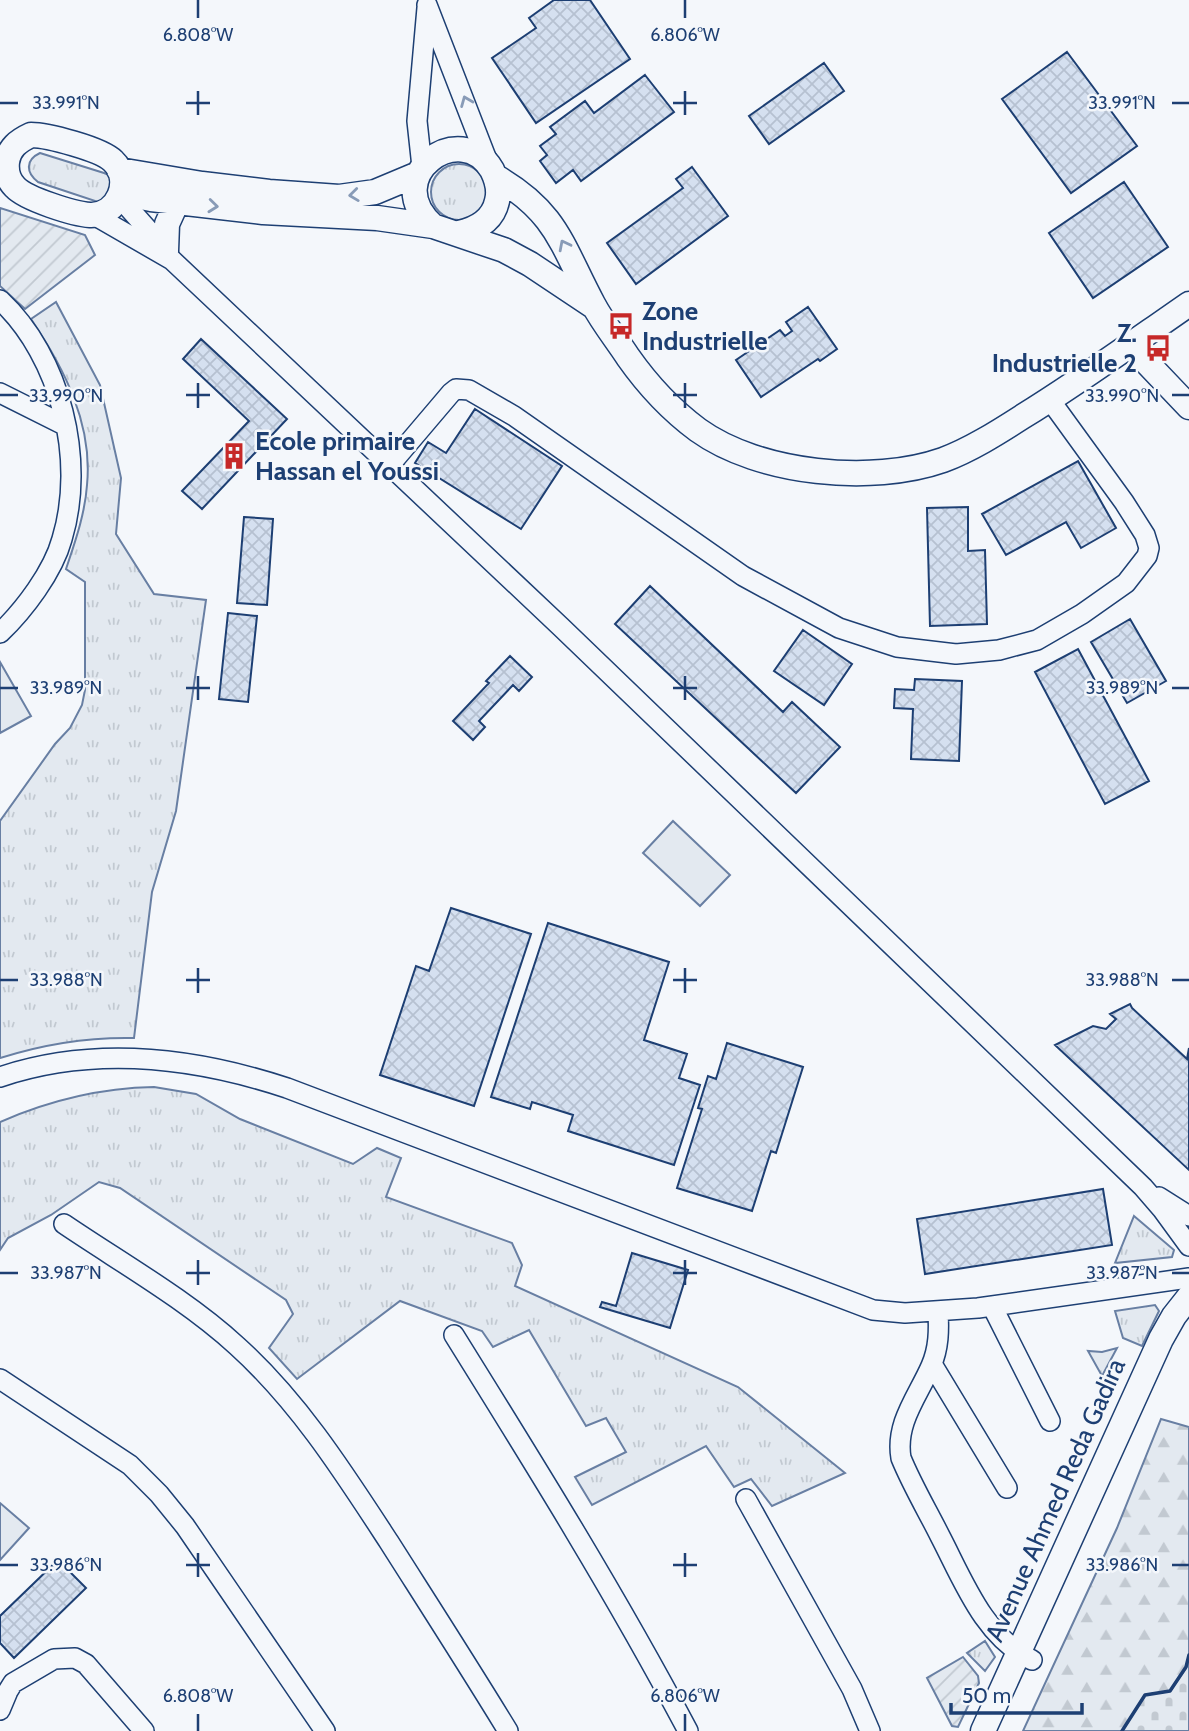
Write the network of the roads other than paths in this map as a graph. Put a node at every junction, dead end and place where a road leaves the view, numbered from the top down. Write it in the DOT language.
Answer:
graph roads {
  1 [pos="427,3"];
  2 [pos="9,139"];
  3 [pos="420,170"];
  4 [pos="492,171"];
  5 [pos="4,174"];
  6 [pos="120,187"];
  7 [pos="177,202"];
  8 [pos="94,215"];
  9 [pos="433,226"];
  10 [pos="459,233"];
  11 [pos="169,256"];
  12 [pos="0,300"];
  13 [pos="1189,304"];
  14 [pos="594,306"];
  15 [pos="1130,345"];
  16 [pos="0,393"];
  17 [pos="1050,400"];
  18 [pos="1189,407"];
  19 [pos="65,426"];
  20 [pos="388,466"];
  21 [pos="0,633"];
  22 [pos="0,1077"];
  23 [pos="1143,1187"];
  24 [pos="1189,1216"];
  25 [pos="64,1224"];
  26 [pos="1189,1246"];
  27 [pos="1189,1278"];
  28 [pos="1189,1297"];
  29 [pos="992,1306"];
  30 [pos="938,1311"];
  31 [pos="1189,1325"];
  32 [pos="454,1335"];
  33 [pos="932,1364"];
  34 [pos="0,1379"];
  35 [pos="1050,1421"];
  36 [pos="1007,1488"];
  37 [pos="746,1499"];
  38 [pos="1025,1657"];
  39 [pos="0,1710"];
  40 [pos="144,1731"];
  41 [pos="325,1731"];
  42 [pos="508,1731"];
  43 [pos="688,1731"];
  44 [pos="870,1731"];
  45 [pos="983,1731"];
  46 [pos="1000,1731"];
  1 -- 3 [label="street"];
  4 -- 1 [label="street, one-way"];
  2 -- 5 [label="main road"];
  2 -- 6 [label="main road"];
  3 -- 4 [label="main road"];
  3 -- 6 [label="main road, one-way"];
  3 -- 9 [label="main road"];
  4 -- 10 [label="main road"];
  14 -- 4 [label="main road, one-way"];
  5 -- 8 [label="main road"];
  6 -- 7 [label="main road"];
  6 -- 8 [label="main road"];
  6 -- 11 [label="street"];
  7 -- 9 [label="main road, one-way"];
  7 -- 11 [label="main road"];
  8 -- 11 [label="street"];
  9 -- 10 [label="main road"];
  10 -- 14 [label="main road"];
  11 -- 20 [label="street"];
  12 -- 19 [label="street"];
  13 -- 15 [label="main road"];
  14 -- 17 [label="main road"];
  15 -- 17 [label="main road"];
  15 -- 18 [label="main road"];
  16 -- 19 [label="street"];
  17 -- 20 [label="street"];
  19 -- 21 [label="street"];
  20 -- 23 [label="street"];
  22 -- 30 [label="street"];
  23 -- 24 [label="street"];
  23 -- 26 [label="street"];
  25 -- 42 [label="street"];
  27 -- 29 [label="street"];
  28 -- 38 [label="main road, Avenue Ahmed Reda Gadira"];
  29 -- 30 [label="street"];
  29 -- 35 [label="street"];
  30 -- 33 [label="street"];
  31 -- 38 [label="main road, Avenue Ahmed Reda Gadira"];
  32 -- 43 [label="street"];
  33 -- 36 [label="street"];
  33 -- 38 [label="street"];
  34 -- 41 [label="street"];
  37 -- 44 [label="street"];
  38 -- 45 [label="main road, Avenue Ahmed Reda Gadira"];
  38 -- 46 [label="main road, Avenue Ahmed Reda Gadira"];
  39 -- 40 [label="street"];
}
